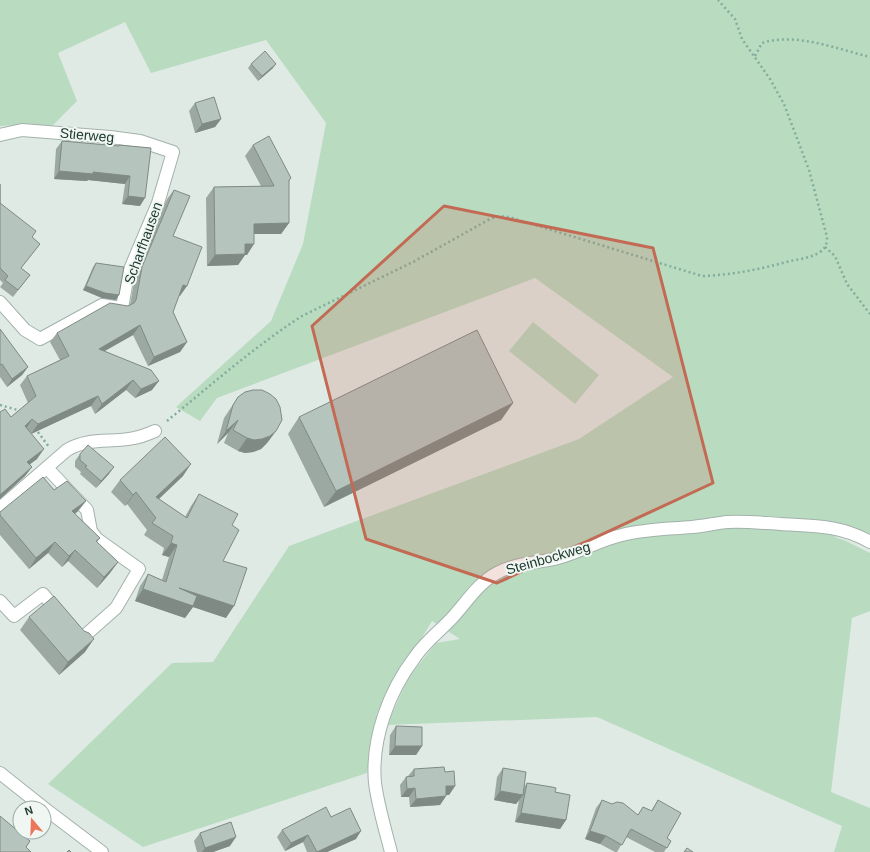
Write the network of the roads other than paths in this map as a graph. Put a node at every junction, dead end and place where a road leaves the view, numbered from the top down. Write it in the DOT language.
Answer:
graph roads {
  1 [pos="0,135"];
  2 [pos="173,152"];
  3 [pos="0,302"];
  4 [pos="154,431"];
  5 [pos="47,468"];
  6 [pos="0,508"];
  7 [pos="870,542"];
  8 [pos="0,601"];
  9 [pos="0,773"];
  10 [pos="34,800"];
  11 [pos="52,814"];
  12 [pos="102,852"];
  13 [pos="391,852"];
  1 -- 2 [label="street, Stierweg"];
  2 -- 3 [label="street, Scharfhausen"];
  4 -- 5 [label="street"];
  5 -- 6 [label="street"];
  5 -- 8 [label="street"];
  7 -- 13 [label="street, Steinbockweg"];
  9 -- 10 [label="street"];
  11 -- 12 [label="street"];
}
